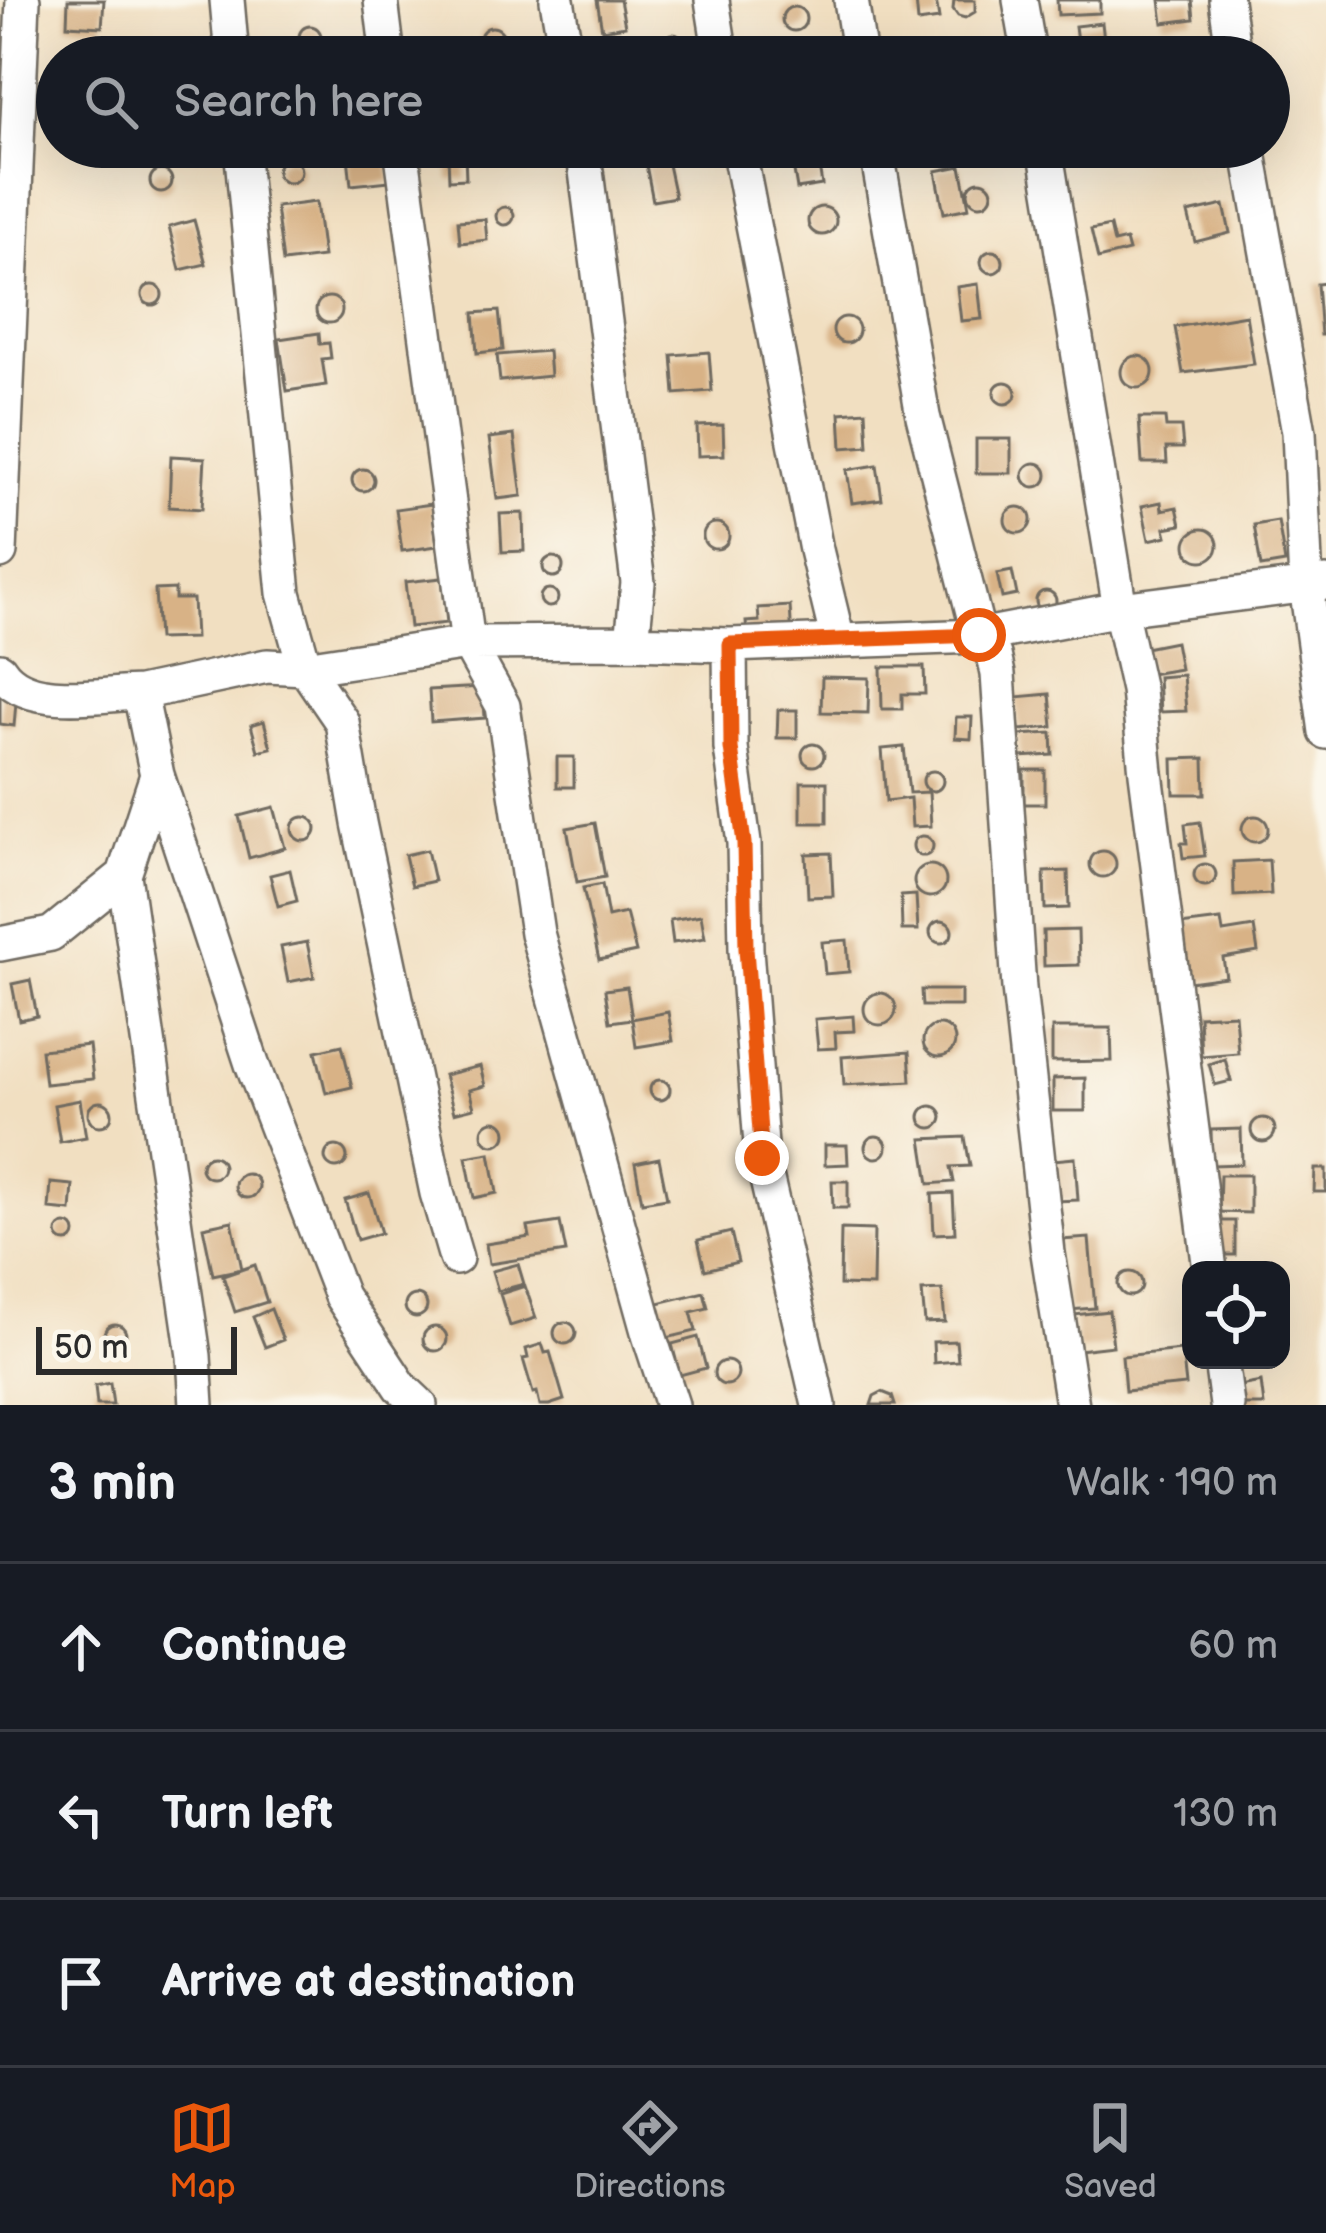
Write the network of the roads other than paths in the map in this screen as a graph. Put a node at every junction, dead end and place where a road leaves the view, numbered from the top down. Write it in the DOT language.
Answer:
graph roads {
  1 [pos="23,0"];
  2 [pos="226,0"];
  3 [pos="381,0"];
  4 [pos="556,0"];
  5 [pos="712,0"];
  6 [pos="850,0"];
  7 [pos="1021,0"];
  8 [pos="1226,0"];
  9 [pos="230,36"];
  10 [pos="385,36"];
  11 [pos="562,36"];
  12 [pos="718,36"];
  13 [pos="856,36"];
  14 [pos="1027,36"];
  15 [pos="1231,36"];
  16 [pos="243,168"];
  17 [pos="403,168"];
  18 [pos="586,168"];
  19 [pos="741,168"];
  20 [pos="880,168"];
  21 [pos="1048,168"];
  22 [pos="1252,168"];
  23 [pos="8,175"];
  24 [pos="0,552"];
  25 [pos="1316,584"];
  26 [pos="1120,609"];
  27 [pos="979,635"];
  28 [pos="838,641"];
  29 [pos="632,642"];
  30 [pos="468,643"];
  31 [pos="730,644"];
  32 [pos="304,668"];
  33 [pos="0,670"];
  34 [pos="140,692"];
  35 [pos="1326,732"];
  36 [pos="157,775"];
  37 [pos="124,875"];
  38 [pos="0,944"];
  39 [pos="456,1258"];
  40 [pos="1209,1261"];
  41 [pos="1222,1369"];
  42 [pos="196,1405"];
  43 [pos="420,1405"];
  44 [pos="672,1405"];
  45 [pos="819,1405"];
  46 [pos="1072,1405"];
  47 [pos="1227,1405"];
  1 -- 23 [label="street"];
  2 -- 9 [label="street"];
  3 -- 10 [label="street"];
  4 -- 11 [label="street"];
  5 -- 12 [label="street"];
  6 -- 13 [label="street"];
  7 -- 14 [label="street"];
  8 -- 15 [label="street"];
  16 -- 32 [label="street"];
  17 -- 30 [label="street"];
  18 -- 29 [label="street"];
  19 -- 28 [label="street"];
  20 -- 27 [label="street"];
  21 -- 26 [label="street"];
  22 -- 25 [label="street"];
  23 -- 24 [label="street"];
  25 -- 26 [label="street"];
  25 -- 35 [label="street"];
  26 -- 27 [label="street"];
  26 -- 40 [label="street"];
  27 -- 28 [label="street"];
  27 -- 46 [label="street"];
  28 -- 31 [label="street"];
  29 -- 30 [label="street"];
  29 -- 31 [label="street"];
  30 -- 32 [label="street"];
  30 -- 44 [label="street"];
  31 -- 45 [label="street"];
  32 -- 34 [label="street"];
  32 -- 39 [label="street"];
  33 -- 34 [label="street"];
  34 -- 36 [label="street"];
  36 -- 37 [label="street"];
  36 -- 43 [label="street"];
  37 -- 38 [label="street"];
  37 -- 42 [label="street"];
  41 -- 47 [label="street"];
}
